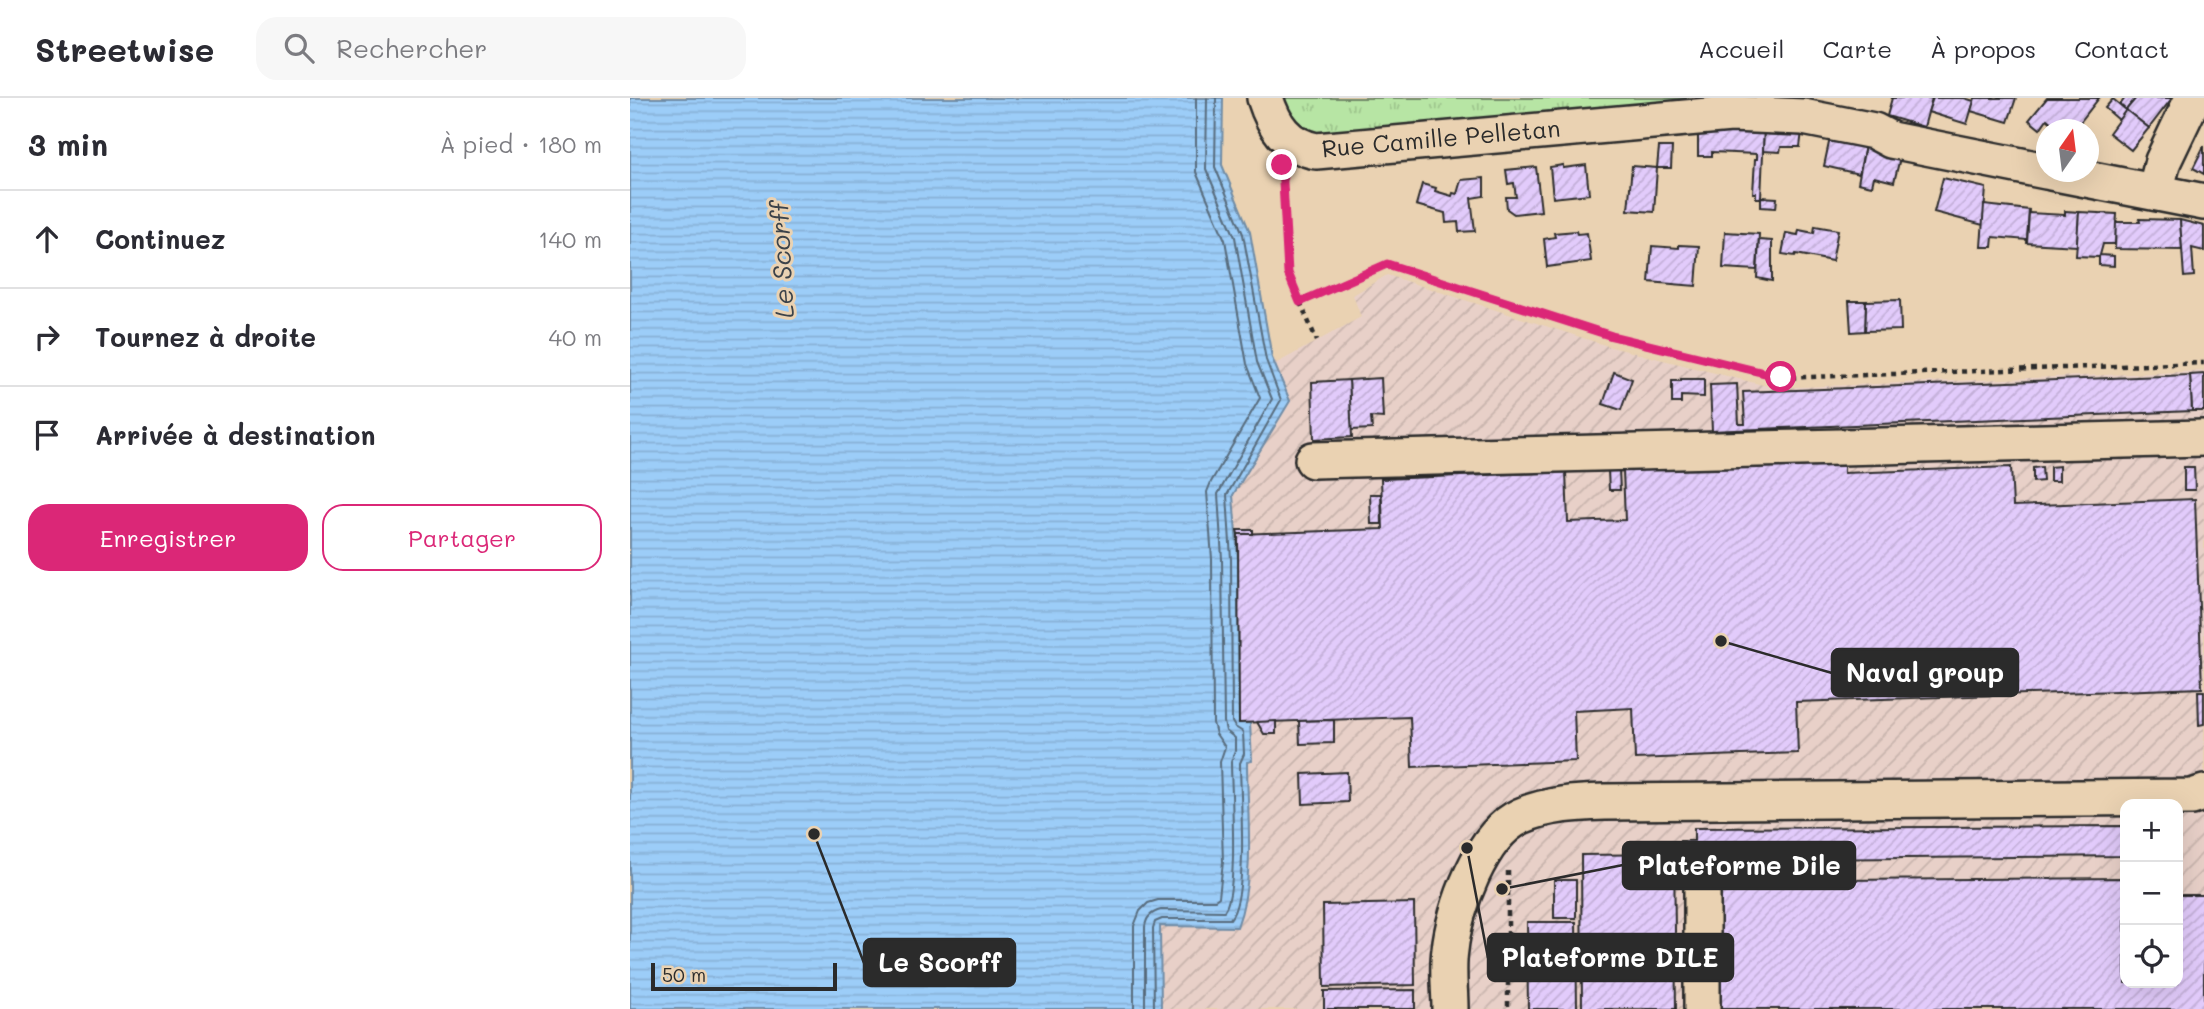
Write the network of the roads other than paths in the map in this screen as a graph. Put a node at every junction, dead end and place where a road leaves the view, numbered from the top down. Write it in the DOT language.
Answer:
graph roads {
  1 [pos="1265,98"];
  2 [pos="2193,98"];
  3 [pos="2036,168"];
  4 [pos="2099,181"];
  5 [pos="2155,192"];
  6 [pos="2204,202"];
  7 [pos="2204,438"];
  8 [pos="1312,460"];
  9 [pos="2204,793"];
  10 [pos="1702,874"];
  11 [pos="1450,1009"];
  12 [pos="1702,1009"];
  1 -- 3 [label="street, Rue Camille Pelletan"];
  2 -- 5 [label="street"];
  4 -- 5 [label="street, Rue Camille Pelletan"];
  5 -- 6 [label="street, Rue Camille Pelletan"];
  7 -- 8 [label="street"];
  9 -- 11 [label="street"];
  10 -- 12 [label="street"];
}
